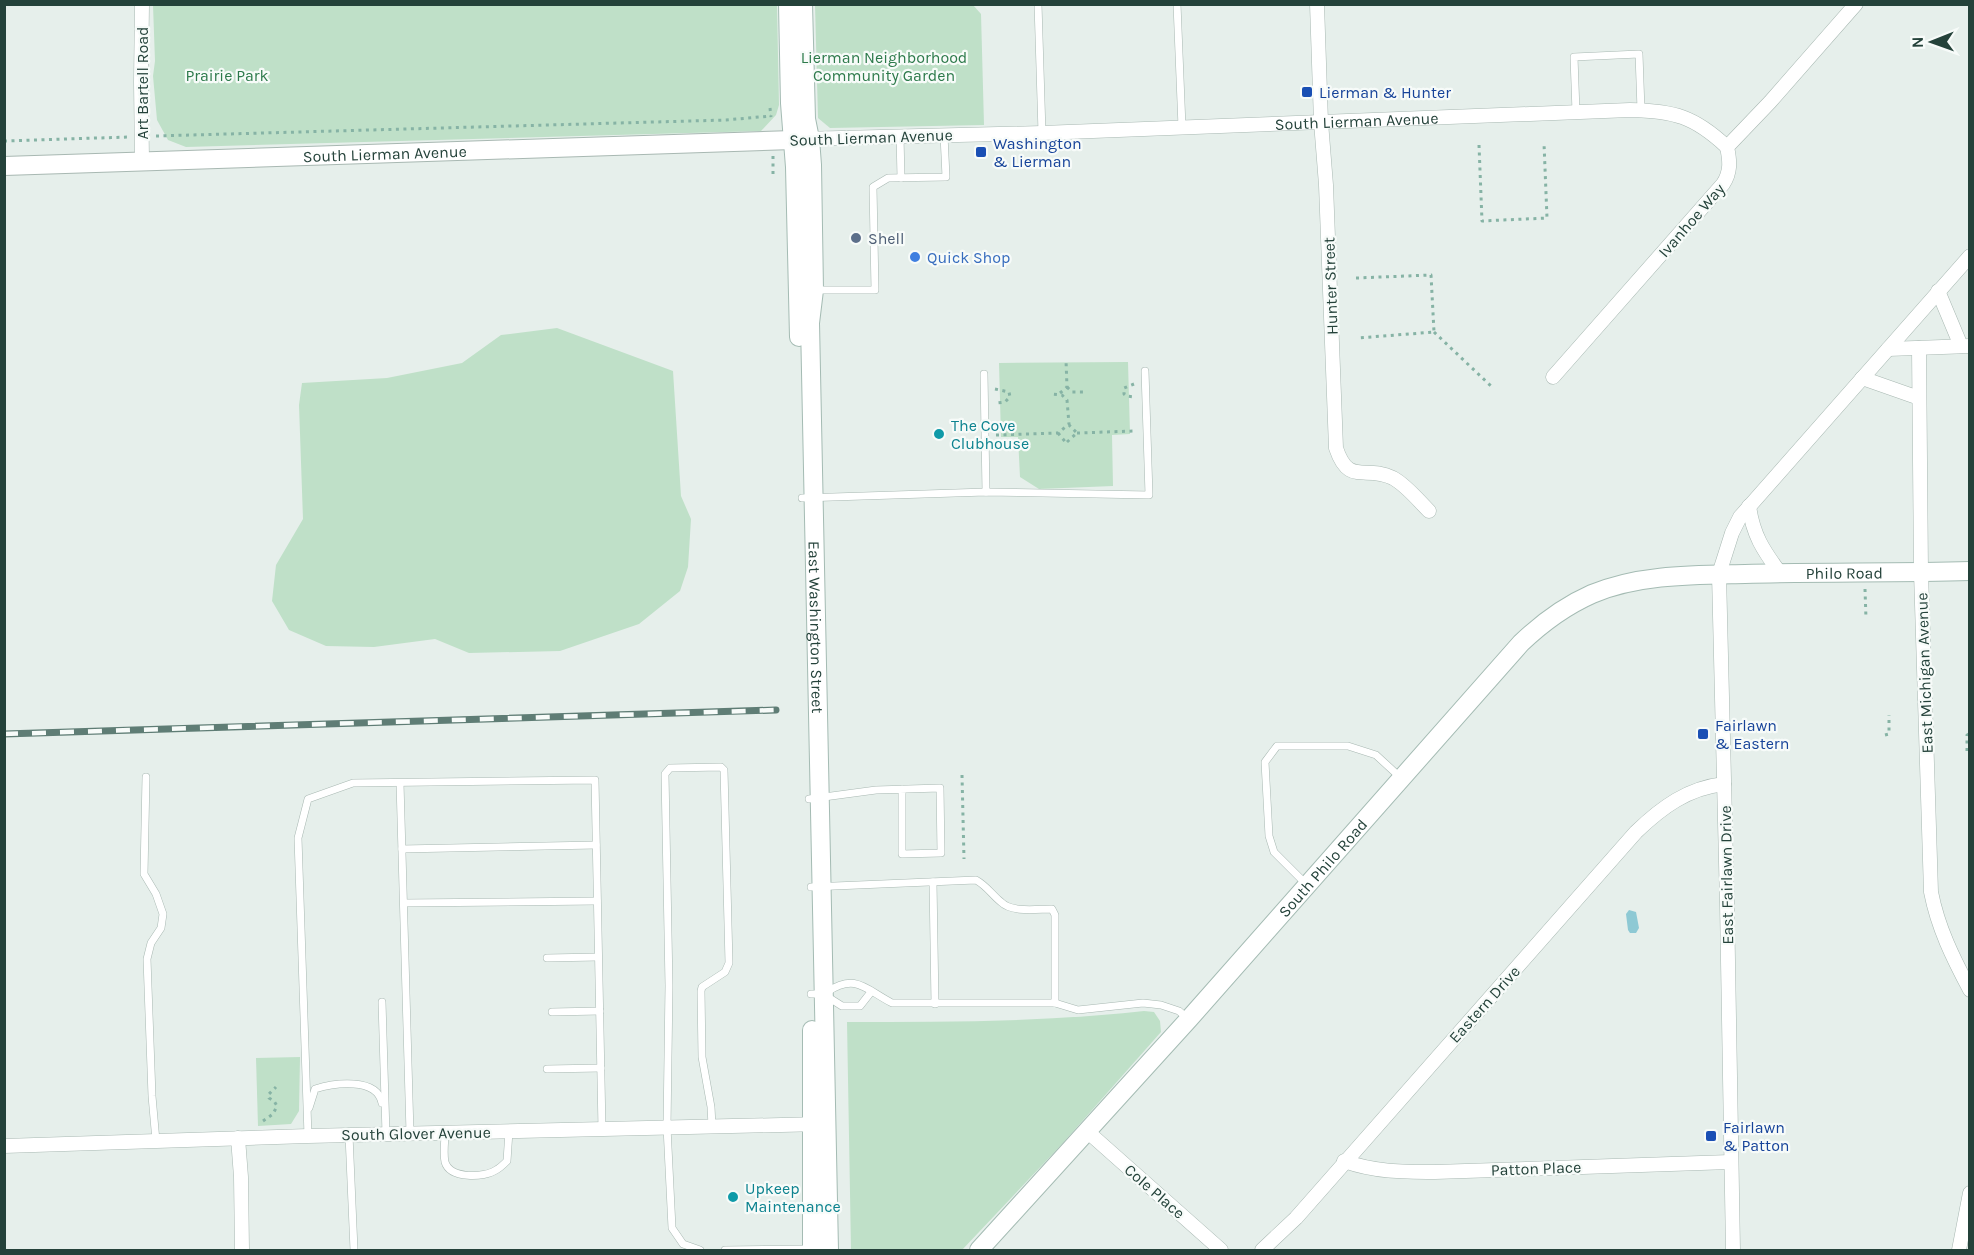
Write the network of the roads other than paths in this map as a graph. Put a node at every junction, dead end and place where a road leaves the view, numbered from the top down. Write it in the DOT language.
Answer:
graph roads {
  1 [pos="142,4"];
  2 [pos="788,4"];
  3 [pos="803,4"];
  4 [pos="1038,4"];
  5 [pos="1177,4"];
  6 [pos="1317,4"];
  7 [pos="1857,4"];
  8 [pos="1641,110"];
  9 [pos="1576,112"];
  10 [pos="1321,122"];
  11 [pos="1182,127"];
  12 [pos="1042,133"];
  13 [pos="944,135"];
  14 [pos="900,136"];
  15 [pos="802,139"];
  16 [pos="1727,147"];
  17 [pos="142,161"];
  18 [pos="4,166"];
  19 [pos="901,178"];
  20 [pos="1970,256"];
  21 [pos="806,290"];
  22 [pos="1938,291"];
  23 [pos="1965,346"];
  24 [pos="1919,348"];
  25 [pos="1888,349"];
  26 [pos="1145,371"];
  27 [pos="984,374"];
  28 [pos="1553,376"];
  29 [pos="1862,378"];
  30 [pos="1920,398"];
  31 [pos="986,492"];
  32 [pos="808,498"];
  33 [pos="1749,507"];
  34 [pos="1429,511"];
  35 [pos="1970,571"];
  36 [pos="1921,572"];
  37 [pos="1780,573"];
  38 [pos="1719,574"];
  39 [pos="146,777"];
  40 [pos="1401,778"];
  41 [pos="400,783"];
  42 [pos="1724,784"];
  43 [pos="902,789"];
  44 [pos="814,799"];
  45 [pos="596,845"];
  46 [pos="402,849"];
  47 [pos="933,882"];
  48 [pos="1307,885"];
  49 [pos="816,887"];
  50 [pos="597,901"];
  51 [pos="404,903"];
  52 [pos="598,957"];
  53 [pos="547,958"];
  54 [pos="1970,990"];
  55 [pos="871,992"];
  56 [pos="817,994"];
  57 [pos="382,1002"];
  58 [pos="1055,1003"];
  59 [pos="935,1004"];
  60 [pos="600,1011"];
  61 [pos="552,1012"];
  62 [pos="1189,1019"];
  63 [pos="601,1068"];
  64 [pos="547,1069"];
  65 [pos="386,1117"];
  66 [pos="307,1119"];
  67 [pos="820,1124"];
  68 [pos="712,1126"];
  69 [pos="667,1127"];
  70 [pos="602,1129"];
  71 [pos="509,1131"];
  72 [pos="1088,1132"];
  73 [pos="410,1133"];
  74 [pos="445,1133"];
  75 [pos="386,1134"];
  76 [pos="350,1135"];
  77 [pos="308,1136"];
  78 [pos="238,1138"];
  79 [pos="156,1141"];
  80 [pos="4,1146"];
  81 [pos="1344,1161"];
  82 [pos="1730,1162"];
  83 [pos="1970,1193"];
  84 [pos="754,1250"];
  85 [pos="818,1250"];
  86 [pos="242,1251"];
  87 [pos="354,1251"];
  88 [pos="700,1251"];
  89 [pos="725,1251"];
  90 [pos="979,1251"];
  91 [pos="1221,1251"];
  92 [pos="1262,1251"];
  93 [pos="1733,1251"];
  94 [pos="1959,1251"];
  1 -- 17 [label="street, Art Bartell Road"];
  2 -- 15 [label="main road, East Washington Street"];
  3 -- 15 [label="main road, East Washington Street"];
  4 -- 12 [label="lane"];
  5 -- 11 [label="lane"];
  6 -- 10 [label="street, Hunter Street"];
  7 -- 16 [label="street"];
  8 -- 9 [label="street, South Lierman Avenue"];
  8 -- 9 [label="lane"];
  8 -- 16 [label="street, South Lierman Avenue"];
  9 -- 10 [label="street, South Lierman Avenue"];
  10 -- 11 [label="street, South Lierman Avenue"];
  10 -- 34 [label="street, Hunter Street"];
  11 -- 12 [label="street, South Lierman Avenue"];
  12 -- 13 [label="street, South Lierman Avenue"];
  13 -- 14 [label="street, South Lierman Avenue"];
  13 -- 19 [label="lane"];
  14 -- 15 [label="street, South Lierman Avenue"];
  14 -- 19 [label="lane"];
  15 -- 17 [label="main road, South Lierman Avenue"];
  15 -- 21 [label="main road, East Washington Street"];
  16 -- 28 [label="street, Ivanhoe Way"];
  17 -- 18 [label="main road, South Lierman Avenue"];
  19 -- 21 [label="lane"];
  20 -- 22 [label="street, East Fairlawn Drive"];
  21 -- 32 [label="main road, East Washington Street"];
  22 -- 23 [label="street"];
  22 -- 25 [label="street, East Fairlawn Drive"];
  23 -- 24 [label="street"];
  24 -- 25 [label="street"];
  24 -- 30 [label="street, East Michigan Avenue"];
  25 -- 29 [label="street, East Fairlawn Drive"];
  26 -- 31 [label="lane"];
  27 -- 31 [label="lane"];
  29 -- 30 [label="street"];
  29 -- 33 [label="street, East Fairlawn Drive"];
  30 -- 36 [label="street, East Michigan Avenue"];
  31 -- 32 [label="lane"];
  32 -- 44 [label="main road, East Washington Street"];
  33 -- 37 [label="street"];
  33 -- 38 [label="street, East Fairlawn Drive"];
  35 -- 36 [label="main road, Philo Road"];
  36 -- 37 [label="main road, Philo Road"];
  36 -- 54 [label="street, East Michigan Avenue"];
  37 -- 38 [label="main road, Philo Road"];
  38 -- 40 [label="main road, South Philo Road"];
  38 -- 42 [label="street, East Fairlawn Drive"];
  39 -- 79 [label="lane"];
  40 -- 48 [label="main road, South Philo Road"];
  40 -- 48 [label="lane"];
  41 -- 45 [label="lane"];
  41 -- 46 [label="lane"];
  41 -- 66 [label="lane"];
  42 -- 81 [label="street, Eastern Drive"];
  42 -- 82 [label="street, East Fairlawn Drive"];
  43 -- 43 [label="lane"];
  43 -- 44 [label="lane"];
  44 -- 49 [label="main road, East Washington Street"];
  45 -- 46 [label="lane"];
  45 -- 50 [label="lane"];
  46 -- 51 [label="lane"];
  47 -- 49 [label="lane"];
  47 -- 58 [label="lane"];
  47 -- 59 [label="lane"];
  48 -- 62 [label="main road, South Philo Road"];
  49 -- 56 [label="main road, East Washington Street"];
  50 -- 51 [label="lane"];
  50 -- 52 [label="lane"];
  51 -- 73 [label="lane"];
  52 -- 53 [label="lane"];
  52 -- 60 [label="lane"];
  55 -- 56 [label="lane"];
  55 -- 56 [label="lane"];
  55 -- 59 [label="lane"];
  56 -- 67 [label="main road, East Washington Street"];
  57 -- 65 [label="lane"];
  58 -- 59 [label="lane"];
  58 -- 62 [label="lane"];
  60 -- 61 [label="lane"];
  60 -- 63 [label="lane"];
  62 -- 72 [label="main road, South Philo Road"];
  63 -- 64 [label="lane"];
  63 -- 70 [label="lane"];
  65 -- 66 [label="lane"];
  65 -- 75 [label="lane"];
  66 -- 77 [label="lane"];
  67 -- 68 [label="street, South Glover Avenue"];
  67 -- 85 [label="main road, East Washington Street"];
  68 -- 69 [label="street, South Glover Avenue"];
  68 -- 69 [label="lane"];
  69 -- 70 [label="street, South Glover Avenue"];
  69 -- 88 [label="lane"];
  70 -- 71 [label="street, South Glover Avenue"];
  71 -- 74 [label="street, South Glover Avenue"];
  71 -- 74 [label="lane"];
  72 -- 90 [label="main road, South Philo Road"];
  72 -- 91 [label="street, Cole Place"];
  73 -- 74 [label="street, South Glover Avenue"];
  73 -- 75 [label="street, South Glover Avenue"];
  75 -- 76 [label="street, South Glover Avenue"];
  76 -- 77 [label="street, South Glover Avenue"];
  76 -- 87 [label="lane"];
  77 -- 78 [label="street, South Glover Avenue"];
  78 -- 79 [label="street, South Glover Avenue"];
  78 -- 86 [label="street"];
  79 -- 80 [label="street, South Glover Avenue"];
  81 -- 82 [label="street, Patton Place"];
  81 -- 92 [label="street, Eastern Drive"];
  82 -- 93 [label="street, East Fairlawn Drive"];
  83 -- 94 [label="street"];
  84 -- 85 [label="lane"];
  84 -- 89 [label="lane"];
}
